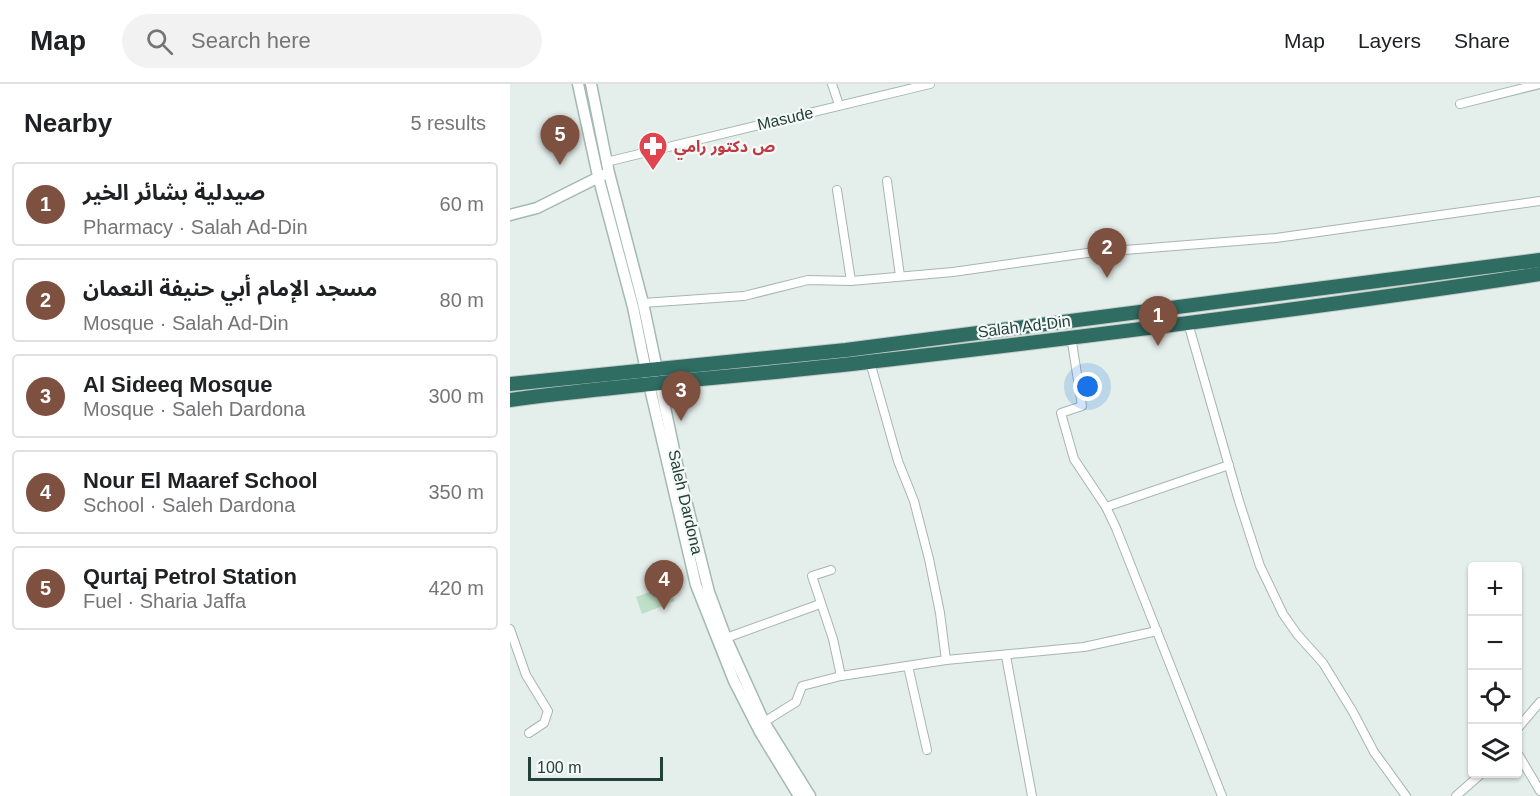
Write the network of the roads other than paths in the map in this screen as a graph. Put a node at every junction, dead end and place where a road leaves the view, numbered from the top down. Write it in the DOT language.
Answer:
graph roads {
  1 [pos="579,84"];
  2 [pos="591,84"];
  3 [pos="832,84"];
  4 [pos="930,84"];
  5 [pos="1540,84"];
  6 [pos="900,87"];
  7 [pos="1460,104"];
  8 [pos="839,105"];
  9 [pos="604,170"];
  10 [pos="887,181"];
  11 [pos="837,190"];
  12 [pos="1540,201"];
  13 [pos="510,215"];
  14 [pos="1540,260"];
  15 [pos="1540,274"];
  16 [pos="900,276"];
  17 [pos="852,281"];
  18 [pos="643,303"];
  19 [pos="1188,323"];
  20 [pos="1071,336"];
  21 [pos="870,362"];
  22 [pos="653,378"];
  23 [pos="510,384"];
  24 [pos="510,400"];
  25 [pos="1228,465"];
  26 [pos="1106,507"];
  27 [pos="831,570"];
  28 [pos="820,604"];
  29 [pos="510,629"];
  30 [pos="1157,631"];
  31 [pos="726,638"];
  32 [pos="1006,656"];
  33 [pos="946,660"];
  34 [pos="908,666"];
  35 [pos="841,676"];
  36 [pos="1540,702"];
  37 [pos="764,722"];
  38 [pos="1521,724"];
  39 [pos="529,733"];
  40 [pos="927,750"];
  41 [pos="1522,761"];
  42 [pos="1476,778"];
  43 [pos="1540,791"];
  44 [pos="799,796"];
  45 [pos="810,796"];
  46 [pos="1032,796"];
  47 [pos="1222,796"];
  48 [pos="1406,796"];
  49 [pos="1456,796"];
  1 -- 9 [label="street, Saleh Dardona"];
  2 -- 9 [label="street, Saleh Dardona"];
  3 -- 8 [label="street"];
  4 -- 6 [label="street, Masude"];
  5 -- 7 [label="street"];
  6 -- 8 [label="street, Masude"];
  8 -- 9 [label="street, Masude"];
  9 -- 13 [label="street"];
  9 -- 18 [label="street, Saleh Dardona"];
  9 -- 22 [label="street, Saleh Dardona"];
  10 -- 16 [label="street"];
  11 -- 17 [label="street"];
  12 -- 16 [label="street"];
  14 -- 22 [label="highway, Salah Ad-Din"];
  15 -- 19 [label="highway, Salah Ad-Din"];
  16 -- 17 [label="street"];
  17 -- 18 [label="street"];
  18 -- 22 [label="street, Saleh Dardona"];
  19 -- 20 [label="highway, Salah Ad-Din"];
  19 -- 25 [label="street"];
  20 -- 21 [label="highway, Salah Ad-Din"];
  20 -- 26 [label="street"];
  21 -- 22 [label="highway, Salah Ad-Din"];
  21 -- 33 [label="street"];
  22 -- 23 [label="highway, Salah Ad-Din"];
  22 -- 24 [label="highway, Salah Ad-Din"];
  22 -- 31 [label="street, Saleh Dardona"];
  22 -- 44 [label="street, Saleh Dardona"];
  25 -- 26 [label="street"];
  25 -- 48 [label="street"];
  26 -- 30 [label="street"];
  27 -- 28 [label="street"];
  28 -- 31 [label="street"];
  28 -- 35 [label="street"];
  29 -- 39 [label="street"];
  30 -- 32 [label="street"];
  30 -- 47 [label="street"];
  31 -- 37 [label="street, Saleh Dardona"];
  32 -- 33 [label="street"];
  32 -- 46 [label="street"];
  33 -- 34 [label="street"];
  34 -- 35 [label="street"];
  34 -- 40 [label="street"];
  35 -- 37 [label="street"];
  36 -- 38 [label="street"];
  37 -- 45 [label="street, Saleh Dardona"];
  41 -- 43 [label="street"];
  42 -- 49 [label="street"];
}
